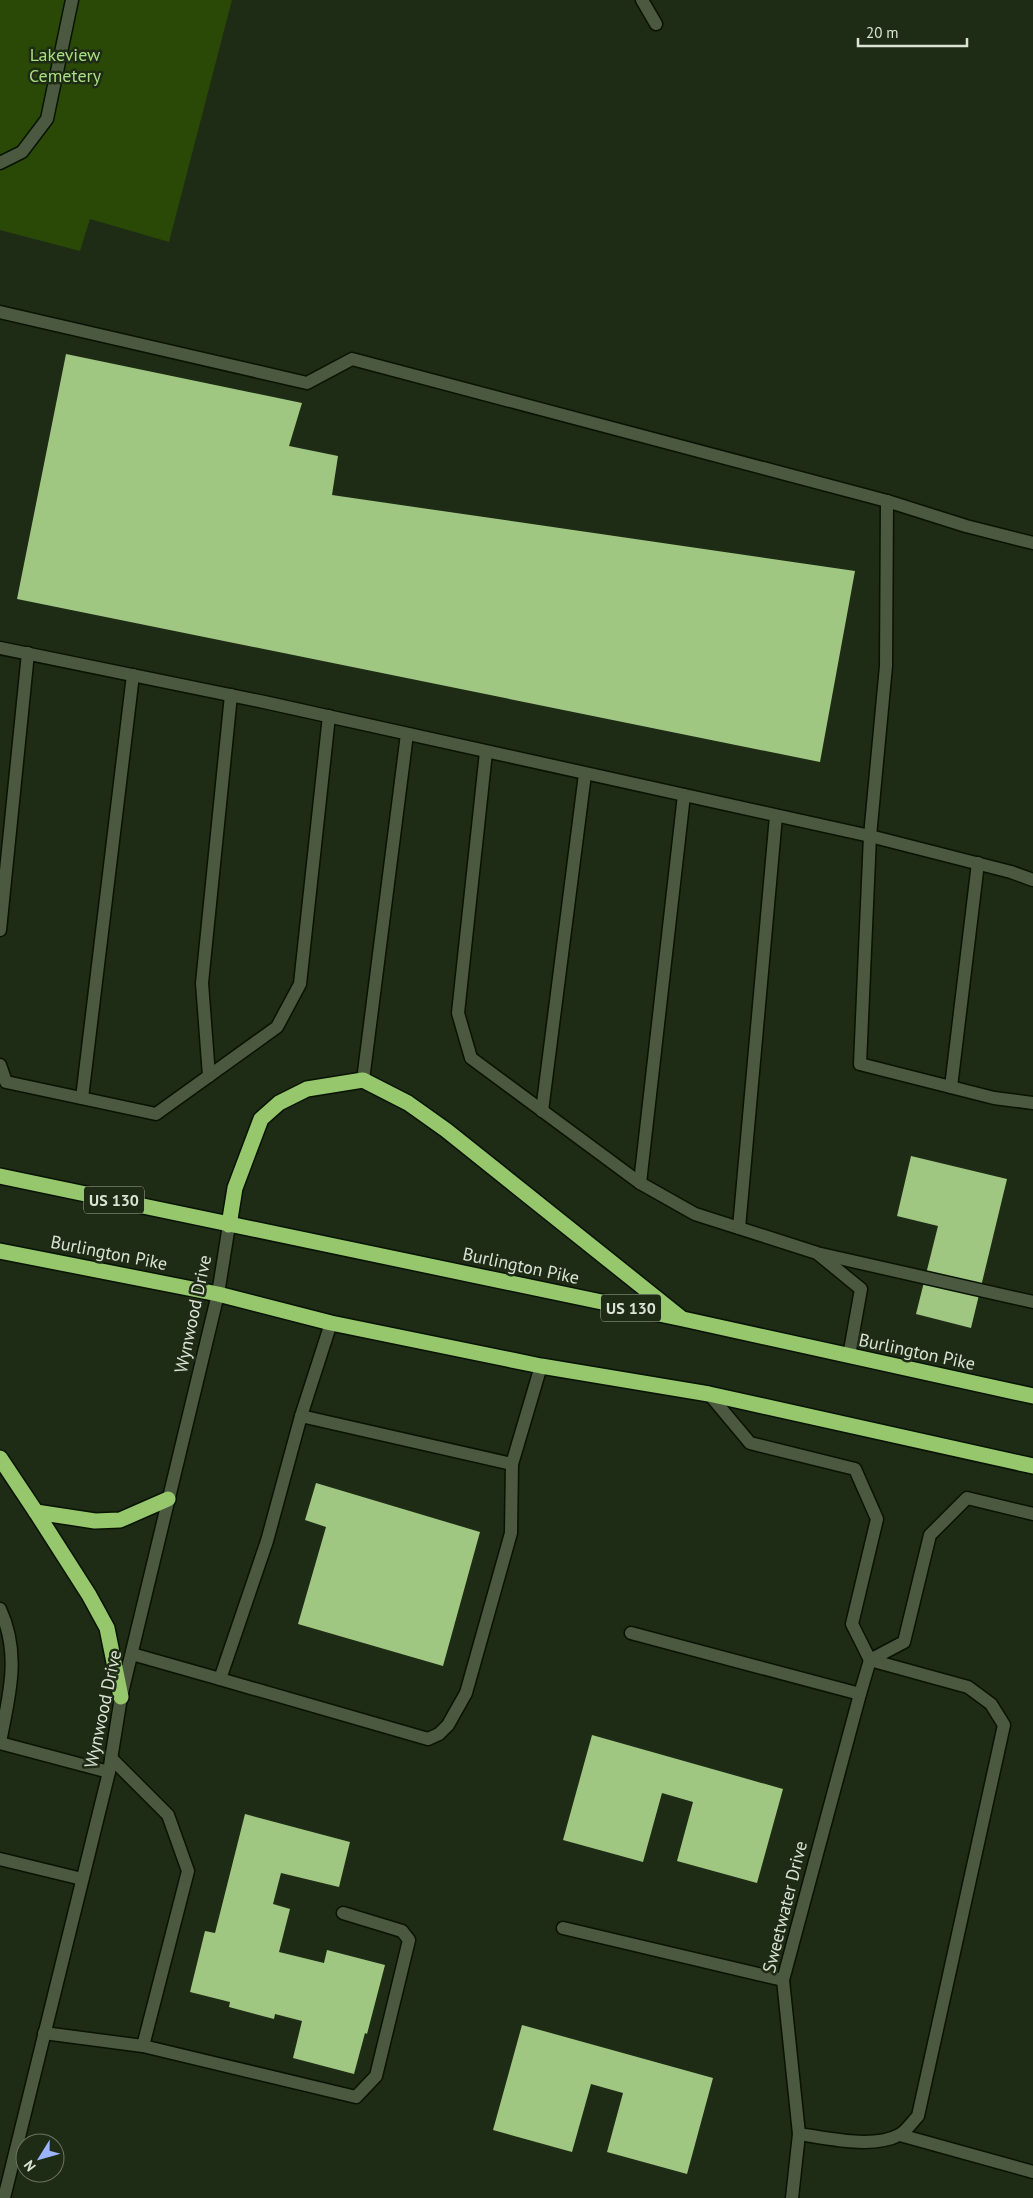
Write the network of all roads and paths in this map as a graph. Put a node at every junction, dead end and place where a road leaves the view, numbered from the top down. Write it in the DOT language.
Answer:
graph roads {
  1 [pos="72,0"];
  2 [pos="642,0"];
  3 [pos="656,24"];
  4 [pos="0,163"];
  5 [pos="0,312"];
  6 [pos="887,501"];
  7 [pos="1033,543"];
  8 [pos="0,648"];
  9 [pos="28,654"];
  10 [pos="132,675"];
  11 [pos="231,695"];
  12 [pos="329,716"];
  13 [pos="407,734"];
  14 [pos="486,752"];
  15 [pos="585,774"];
  16 [pos="684,795"];
  17 [pos="776,816"];
  18 [pos="870,836"];
  19 [pos="978,863"];
  20 [pos="1033,880"];
  21 [pos="0,930"];
  22 [pos="0,1065"];
  23 [pos="209,1076"];
  24 [pos="364,1080"];
  25 [pos="951,1087"];
  26 [pos="82,1098"];
  27 [pos="1033,1103"];
  28 [pos="542,1111"];
  29 [pos="0,1176"];
  30 [pos="640,1183"];
  31 [pos="228,1224"];
  32 [pos="739,1228"];
  33 [pos="0,1251"];
  34 [pos="818,1253"];
  35 [pos="218,1294"];
  36 [pos="1033,1302"];
  37 [pos="683,1319"];
  38 [pos="331,1323"];
  39 [pos="849,1356"];
  40 [pos="541,1366"];
  41 [pos="709,1394"];
  42 [pos="1033,1396"];
  43 [pos="301,1416"];
  44 [pos="0,1458"];
  45 [pos="512,1464"];
  46 [pos="1033,1466"];
  47 [pos="168,1500"];
  48 [pos="36,1512"];
  49 [pos="1033,1514"];
  50 [pos="0,1609"];
  51 [pos="631,1633"];
  52 [pos="132,1654"];
  53 [pos="870,1660"];
  54 [pos="220,1679"];
  55 [pos="860,1694"];
  56 [pos="121,1697"];
  57 [pos="0,1743"];
  58 [pos="111,1758"];
  59 [pos="109,1772"];
  60 [pos="0,1859"];
  61 [pos="82,1879"];
  62 [pos="343,1913"];
  63 [pos="564,1928"];
  64 [pos="783,1980"];
  65 [pos="44,2033"];
  66 [pos="143,2046"];
  67 [pos="799,2134"];
  68 [pos="900,2135"];
  69 [pos="1033,2172"];
  70 [pos="3,2194"];
  71 [pos="792,2198"];
  1 -- 4 [label="street"];
  2 -- 3 [label="street"];
  5 -- 6 [label="street"];
  6 -- 7 [label="street"];
  6 -- 18 [label="street"];
  8 -- 9 [label="street"];
  9 -- 10 [label="street"];
  9 -- 21 [label="street"];
  10 -- 11 [label="street"];
  10 -- 26 [label="street"];
  11 -- 12 [label="street"];
  11 -- 23 [label="street"];
  12 -- 13 [label="street"];
  12 -- 23 [label="street"];
  13 -- 14 [label="street"];
  13 -- 24 [label="street"];
  14 -- 15 [label="street"];
  14 -- 28 [label="street"];
  15 -- 16 [label="street"];
  15 -- 28 [label="street"];
  16 -- 17 [label="street"];
  16 -- 30 [label="street"];
  17 -- 18 [label="street"];
  17 -- 32 [label="street"];
  18 -- 19 [label="street"];
  18 -- 25 [label="street"];
  19 -- 20 [label="street"];
  19 -- 25 [label="street"];
  22 -- 26 [label="street"];
  23 -- 26 [label="street"];
  24 -- 31 [label="highway"];
  24 -- 37 [label="highway"];
  25 -- 27 [label="street"];
  28 -- 30 [label="street"];
  29 -- 31 [label="highway, Burlington Pike / US 130"];
  30 -- 32 [label="street"];
  31 -- 35 [label="street, Wynwood Drive"];
  31 -- 37 [label="highway, Burlington Pike / US 130"];
  32 -- 34 [label="street"];
  33 -- 35 [label="highway, Burlington Pike"];
  34 -- 36 [label="street"];
  34 -- 39 [label="street"];
  35 -- 38 [label="highway, Burlington Pike"];
  35 -- 47 [label="street, Wynwood Drive"];
  37 -- 39 [label="highway, Burlington Pike / US 130"];
  38 -- 40 [label="highway, Burlington Pike"];
  38 -- 43 [label="street"];
  39 -- 42 [label="highway, Burlington Pike / US 130"];
  40 -- 41 [label="highway, Burlington Pike"];
  40 -- 45 [label="street"];
  41 -- 46 [label="highway, Burlington Pike"];
  41 -- 53 [label="street"];
  43 -- 45 [label="street"];
  43 -- 54 [label="street"];
  44 -- 48 [label="highway"];
  45 -- 54 [label="street"];
  47 -- 48 [label="highway"];
  47 -- 52 [label="street, Wynwood Drive"];
  48 -- 56 [label="highway"];
  49 -- 53 [label="street"];
  50 -- 57 [label="street"];
  51 -- 55 [label="street"];
  52 -- 54 [label="street"];
  52 -- 56 [label="street, Wynwood Drive"];
  53 -- 55 [label="street, Sweetwater Drive"];
  53 -- 68 [label="street"];
  55 -- 64 [label="street, Sweetwater Drive"];
  56 -- 58 [label="street, Wynwood Drive"];
  57 -- 59 [label="street"];
  58 -- 59 [label="street, Wynwood Drive"];
  58 -- 66 [label="street"];
  59 -- 61 [label="street, Wynwood Drive"];
  60 -- 61 [label="street"];
  61 -- 65 [label="street, Wynwood Drive"];
  62 -- 66 [label="street"];
  63 -- 64 [label="street"];
  64 -- 67 [label="street, Sweetwater Drive"];
  65 -- 66 [label="street"];
  65 -- 70 [label="street, Wynwood Drive"];
  67 -- 68 [label="street"];
  67 -- 71 [label="street, Sweetwater Drive"];
  68 -- 69 [label="street"];
}
